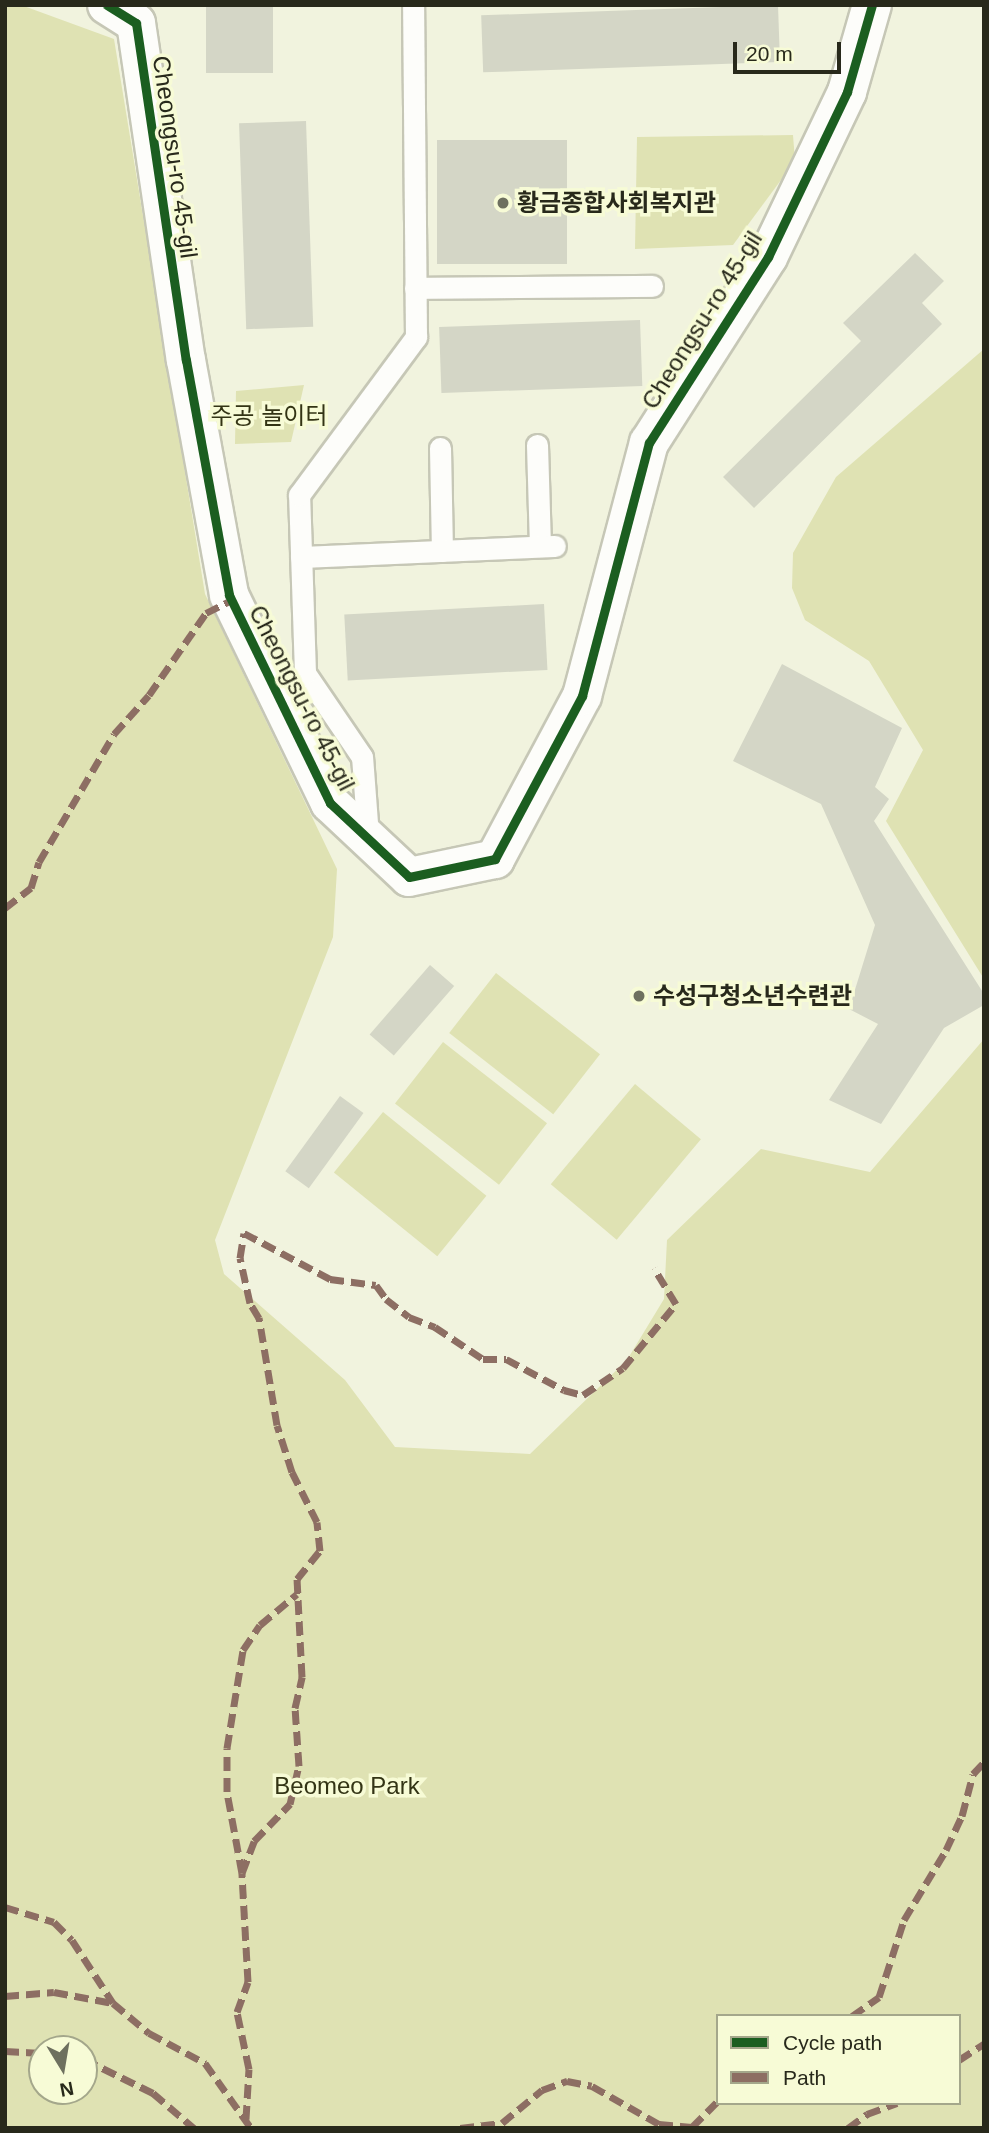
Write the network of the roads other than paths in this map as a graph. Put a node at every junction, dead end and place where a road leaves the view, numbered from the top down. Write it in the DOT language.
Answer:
graph roads {
  1 [pos="107,5"];
  2 [pos="413,5"];
  3 [pos="872,5"];
  4 [pos="652,286"];
  5 [pos="415,288"];
  6 [pos="537,446"];
  7 [pos="439,449"];
  8 [pos="442,551"];
  9 [pos="301,557"];
  10 [pos="368,838"];
  1 -- 10 [label="street, Cheongsu-ro 45-gil"];
  2 -- 5 [label="lane"];
  3 -- 10 [label="street, Cheongsu-ro 45-gil"];
  4 -- 5 [label="lane"];
  5 -- 9 [label="lane"];
  6 -- 8 [label="lane"];
  7 -- 8 [label="lane"];
  8 -- 9 [label="lane"];
  9 -- 10 [label="lane"];
}
